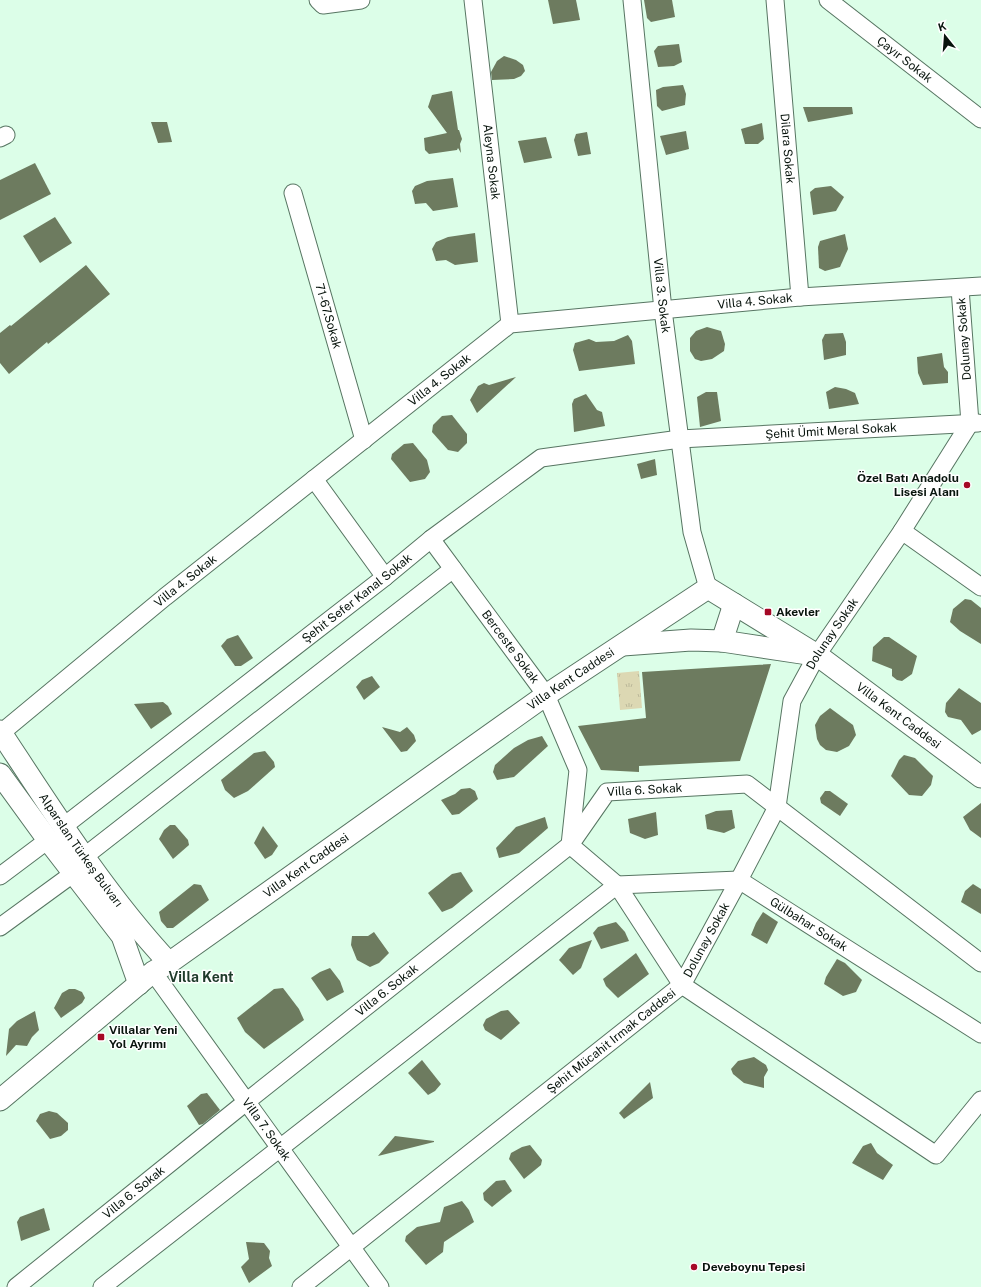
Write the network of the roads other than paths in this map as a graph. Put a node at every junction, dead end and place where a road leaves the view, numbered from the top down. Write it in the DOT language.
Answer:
graph roads {
  1 [pos="318,0"];
  2 [pos="361,0"];
  3 [pos="472,0"];
  4 [pos="632,0"];
  5 [pos="775,0"];
  6 [pos="828,0"];
  7 [pos="981,119"];
  8 [pos="293,193"];
  9 [pos="981,286"];
  10 [pos="960,288"];
  11 [pos="800,297"];
  12 [pos="663,310"];
  13 [pos="510,324"];
  14 [pos="976,423"];
  15 [pos="680,439"];
  16 [pos="364,440"];
  17 [pos="314,479"];
  18 [pos="902,531"];
  19 [pos="431,539"];
  20 [pos="453,569"];
  21 [pos="386,577"];
  22 [pos="981,586"];
  23 [pos="708,588"];
  24 [pos="734,604"];
  25 [pos="677,608"];
  26 [pos="691,640"];
  27 [pos="722,641"];
  28 [pos="622,645"];
  29 [pos="817,655"];
  30 [pos="546,695"];
  31 [pos="0,732"];
  32 [pos="0,774"];
  33 [pos="981,776"];
  34 [pos="777,807"];
  35 [pos="64,826"];
  36 [pos="48,840"];
  37 [pos="570,845"];
  38 [pos="79,865"];
  39 [pos="0,876"];
  40 [pos="739,880"];
  41 [pos="617,885"];
  42 [pos="0,927"];
  43 [pos="981,963"];
  44 [pos="153,973"];
  45 [pos="682,985"];
  46 [pos="981,1034"];
  47 [pos="0,1100"];
  48 [pos="981,1100"];
  49 [pos="246,1102"];
  50 [pos="279,1148"];
  51 [pos="352,1247"];
  52 [pos="16,1287"];
  53 [pos="102,1287"];
  54 [pos="301,1287"];
  55 [pos="380,1287"];
  1 -- 2 [label="street"];
  3 -- 13 [label="street, Aleyna Sokak"];
  4 -- 12 [label="street, Villa 3. Sokak"];
  5 -- 11 [label="street, Dilara Sokak"];
  6 -- 7 [label="street, Çayır Sokak"];
  8 -- 16 [label="street, 71-67.Sokak"];
  9 -- 10 [label="street, Villa 4. Sokak"];
  10 -- 11 [label="street, Villa 4. Sokak"];
  10 -- 14 [label="street, Dolunay Sokak"];
  11 -- 12 [label="street, Villa 4. Sokak"];
  12 -- 13 [label="street, Villa 4. Sokak"];
  12 -- 15 [label="street, Villa 3. Sokak"];
  13 -- 16 [label="street, Villa 4. Sokak"];
  14 -- 15 [label="street, Şehit Ümit Meral Sokak"];
  14 -- 18 [label="street, Dolunay Sokak"];
  15 -- 19 [label="street, Şehit Sefer Kanal Sokak"];
  15 -- 23 [label="street, Villa 3. Sokak"];
  16 -- 17 [label="street, Villa 4. Sokak"];
  17 -- 21 [label="street"];
  17 -- 31 [label="street, Villa 4. Sokak"];
  18 -- 22 [label="street"];
  18 -- 29 [label="street, Dolunay Sokak"];
  19 -- 20 [label="street, Berceste Sokak"];
  19 -- 21 [label="street, Şehit Sefer Kanal Sokak"];
  20 -- 30 [label="street, Berceste Sokak"];
  20 -- 38 [label="street"];
  21 -- 35 [label="street, Şehit Sefer Kanal Sokak"];
  23 -- 24 [label="street, Villa Kent Caddesi"];
  23 -- 25 [label="street, Villa Kent Caddesi"];
  24 -- 27 [label="street"];
  24 -- 29 [label="street, Villa Kent Caddesi"];
  25 -- 26 [label="street"];
  25 -- 28 [label="street, Villa Kent Caddesi"];
  26 -- 27 [label="street, Villa Kent Caddesi"];
  26 -- 28 [label="street, Villa Kent Caddesi"];
  27 -- 29 [label="street, Villa Kent Caddesi"];
  28 -- 30 [label="street, Villa Kent Caddesi"];
  29 -- 33 [label="street, Villa Kent Caddesi"];
  29 -- 34 [label="street, Dolunay Sokak"];
  30 -- 37 [label="street, Berceste Sokak"];
  30 -- 44 [label="street, Villa Kent Caddesi"];
  31 -- 35 [label="street, Alparslan Türkeş Bulvarı"];
  32 -- 36 [label="street, Alparslan Türkeş Bulvarı"];
  34 -- 37 [label="street, Villa 6. Sokak"];
  34 -- 40 [label="street, Dolunay Sokak"];
  34 -- 43 [label="street"];
  35 -- 38 [label="street, Alparslan Türkeş Bulvarı"];
  36 -- 38 [label="street, Alparslan Türkeş Bulvarı"];
  36 -- 39 [label="street"];
  37 -- 41 [label="street"];
  37 -- 49 [label="street, Villa 6. Sokak"];
  38 -- 42 [label="street"];
  38 -- 44 [label="street, Alparslan Türkeş Bulvarı"];
  38 -- 44 [label="street, Alparslan Türkeş Bulvarı"];
  40 -- 41 [label="street"];
  40 -- 45 [label="street, Dolunay Sokak"];
  40 -- 46 [label="street, Gülbahar Sokak"];
  41 -- 45 [label="street"];
  41 -- 50 [label="street"];
  44 -- 47 [label="street, Villa Kent Caddesi"];
  44 -- 49 [label="street, Villa 7. Sokak"];
  45 -- 48 [label="street, Şehit Mücahit Irmak Caddesi"];
  45 -- 51 [label="street, Şehit Mücahit Irmak Caddesi"];
  49 -- 50 [label="street, Villa 7. Sokak"];
  49 -- 52 [label="street, Villa 6. Sokak"];
  50 -- 51 [label="street, Villa 7. Sokak"];
  50 -- 53 [label="street"];
  51 -- 54 [label="street, Şehit Mücahit Irmak Caddesi"];
  51 -- 55 [label="street, Villa 7. Sokak"];
}
